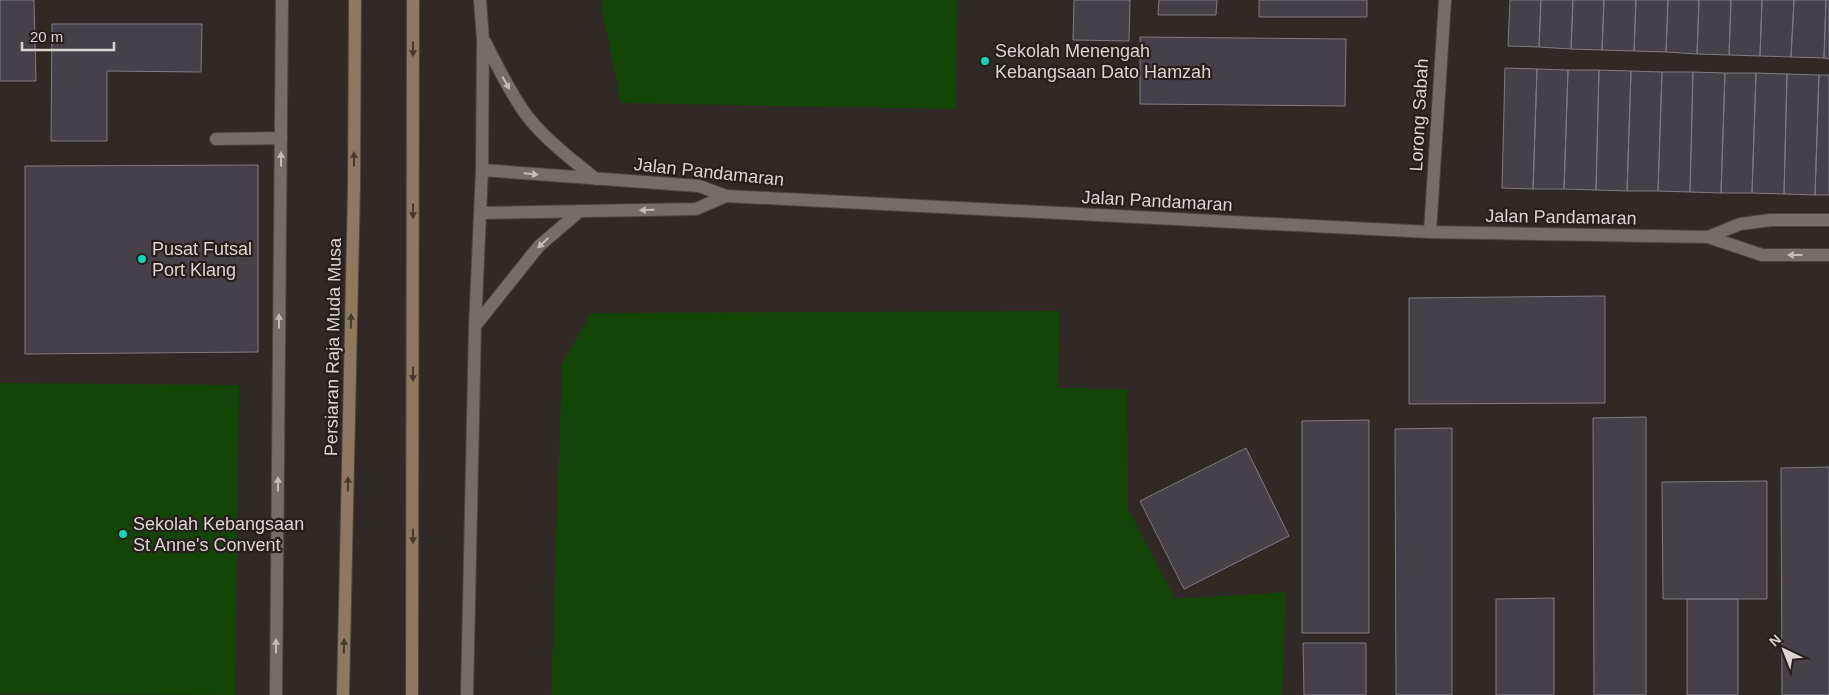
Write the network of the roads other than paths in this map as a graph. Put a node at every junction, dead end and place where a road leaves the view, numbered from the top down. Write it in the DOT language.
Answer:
graph roads {
  1 [pos="282,0"];
  2 [pos="355,0"];
  3 [pos="413,0"];
  4 [pos="480,0"];
  5 [pos="1445,0"];
  6 [pos="483,40"];
  7 [pos="281,138"];
  8 [pos="216,139"];
  9 [pos="482,170"];
  10 [pos="596,179"];
  11 [pos="726,196"];
  12 [pos="580,211"];
  13 [pos="481,213"];
  14 [pos="1829,220"];
  15 [pos="1430,232"];
  16 [pos="1708,237"];
  17 [pos="1829,255"];
  18 [pos="475,326"];
  19 [pos="276,695"];
  20 [pos="343,695"];
  21 [pos="412,695"];
  22 [pos="466,695"];
  1 -- 7 [label="street"];
  20 -- 2 [label="main road, Persiaran Raja Muda Musa, one-way"];
  3 -- 21 [label="main road, one-way"];
  4 -- 6 [label="street"];
  5 -- 15 [label="street, Lorong Sabah"];
  6 -- 9 [label="street"];
  6 -- 10 [label="street, one-way"];
  7 -- 8 [label="street"];
  19 -- 7 [label="street, one-way"];
  9 -- 10 [label="street, Jalan Pandamaran, one-way"];
  9 -- 13 [label="street"];
  10 -- 11 [label="street, Jalan Pandamaran"];
  11 -- 12 [label="street, one-way"];
  11 -- 15 [label="street, Jalan Pandamaran"];
  12 -- 13 [label="street"];
  12 -- 18 [label="street, one-way"];
  13 -- 18 [label="street"];
  14 -- 16 [label="street, Jalan Pandamaran"];
  15 -- 16 [label="street, Jalan Pandamaran"];
  17 -- 16 [label="street, one-way"];
  18 -- 22 [label="street"];
}
